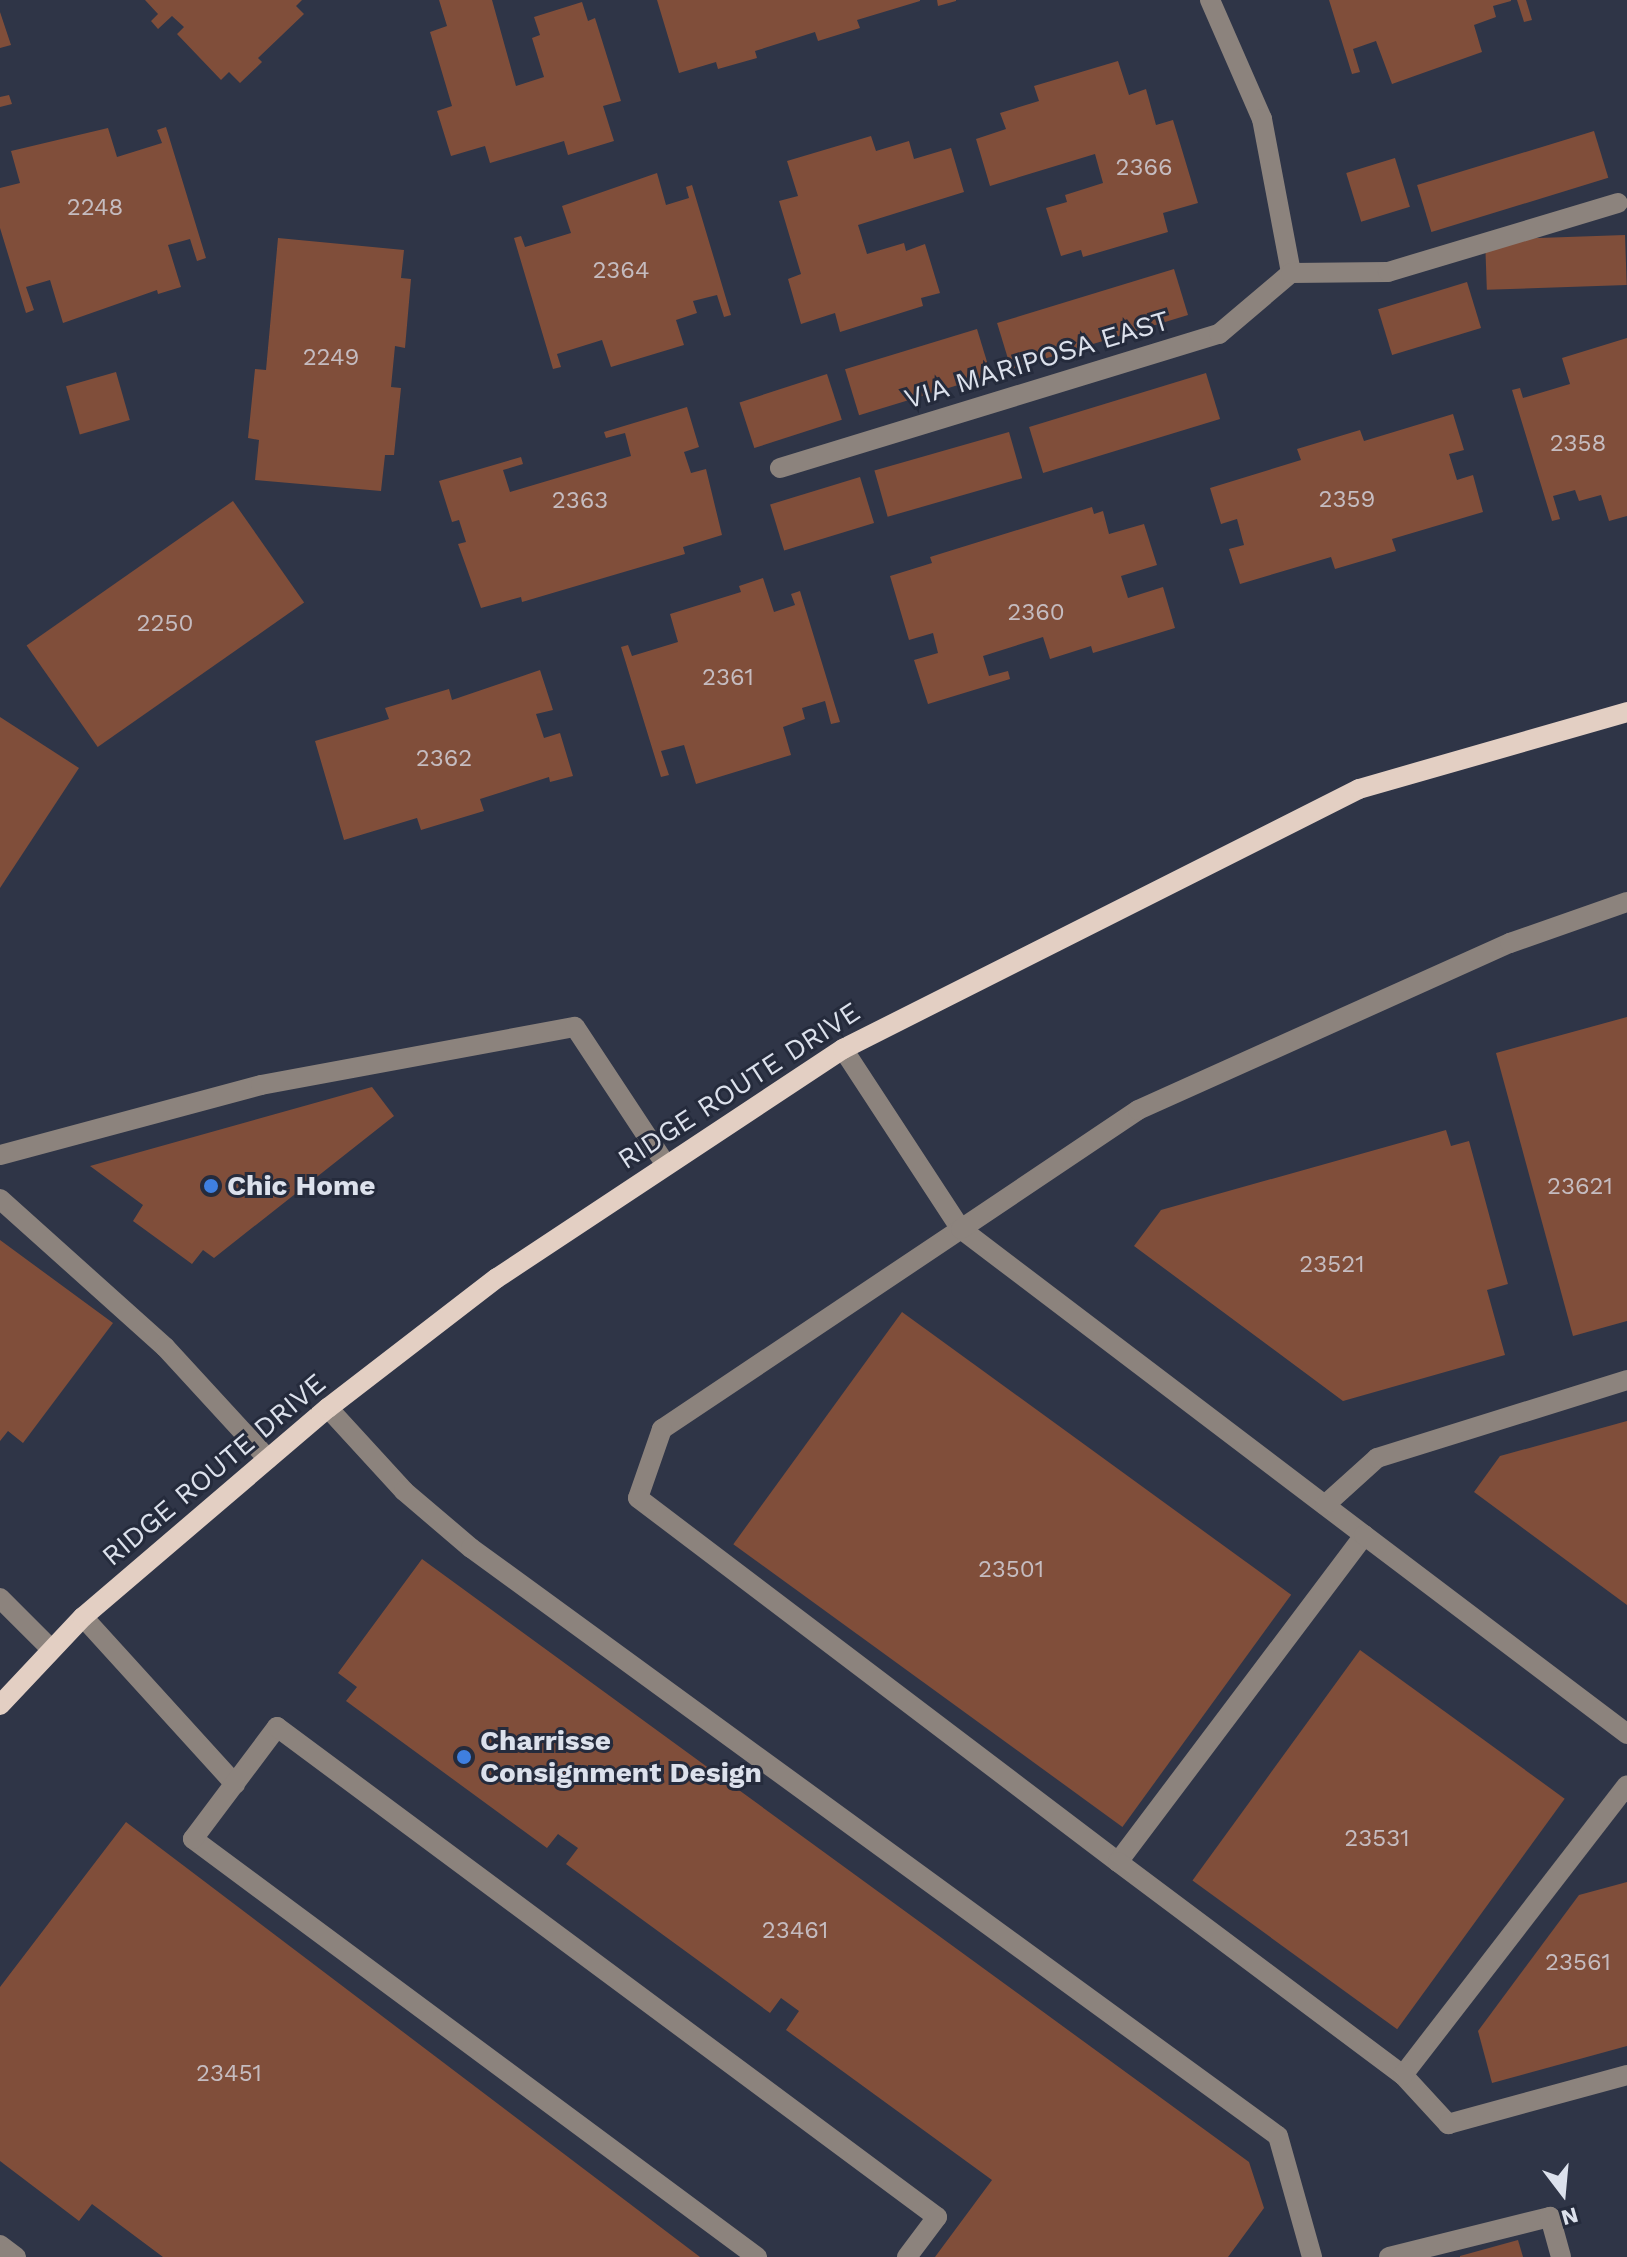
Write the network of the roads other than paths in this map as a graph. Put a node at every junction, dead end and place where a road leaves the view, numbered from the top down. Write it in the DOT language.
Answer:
graph roads {
  1 [pos="1210,0"];
  2 [pos="1618,203"];
  3 [pos="1291,273"];
  4 [pos="780,468"];
  5 [pos="1627,712"];
  6 [pos="1627,902"];
  7 [pos="843,1049"];
  8 [pos="0,1155"];
  9 [pos="666,1165"];
  10 [pos="0,1199"];
  11 [pos="961,1229"];
  12 [pos="1627,1380"];
  13 [pos="328,1408"];
  14 [pos="268,1459"];
  15 [pos="1325,1505"];
  16 [pos="1364,1535"];
  17 [pos="0,1598"];
  18 [pos="83,1617"];
  19 [pos="50,1648"];
  20 [pos="0,1705"];
  21 [pos="1627,1734"];
  22 [pos="235,1784"];
  23 [pos="1627,1785"];
  24 [pos="1118,1862"];
  25 [pos="1403,2075"];
  26 [pos="1627,2075"];
  27 [pos="0,2245"];
  28 [pos="16,2257"];
  29 [pos="757,2257"];
  30 [pos="907,2257"];
  31 [pos="1312,2257"];
  32 [pos="1389,2257"];
  33 [pos="1561,2257"];
  1 -- 3 [label="street"];
  2 -- 3 [label="street"];
  3 -- 4 [label="street, VIA MARIPOSA EAST"];
  5 -- 7 [label="main road, RIDGE ROUTE DRIVE"];
  6 -- 11 [label="street"];
  7 -- 9 [label="main road, RIDGE ROUTE DRIVE"];
  7 -- 11 [label="street"];
  8 -- 9 [label="street"];
  9 -- 13 [label="main road, RIDGE ROUTE DRIVE"];
  10 -- 14 [label="street"];
  11 -- 15 [label="street"];
  11 -- 24 [label="street"];
  12 -- 15 [label="street"];
  13 -- 14 [label="main road, RIDGE ROUTE DRIVE"];
  13 -- 31 [label="street"];
  14 -- 18 [label="main road, RIDGE ROUTE DRIVE"];
  15 -- 16 [label="street"];
  16 -- 21 [label="street"];
  16 -- 24 [label="street"];
  17 -- 19 [label="street"];
  18 -- 19 [label="main road, RIDGE ROUTE DRIVE"];
  18 -- 22 [label="street"];
  19 -- 20 [label="main road, RIDGE ROUTE DRIVE"];
  22 -- 29 [label="street"];
  22 -- 30 [label="street"];
  23 -- 25 [label="street"];
  24 -- 25 [label="street"];
  25 -- 26 [label="street"];
  27 -- 28 [label="street"];
  32 -- 33 [label="street"];
}
